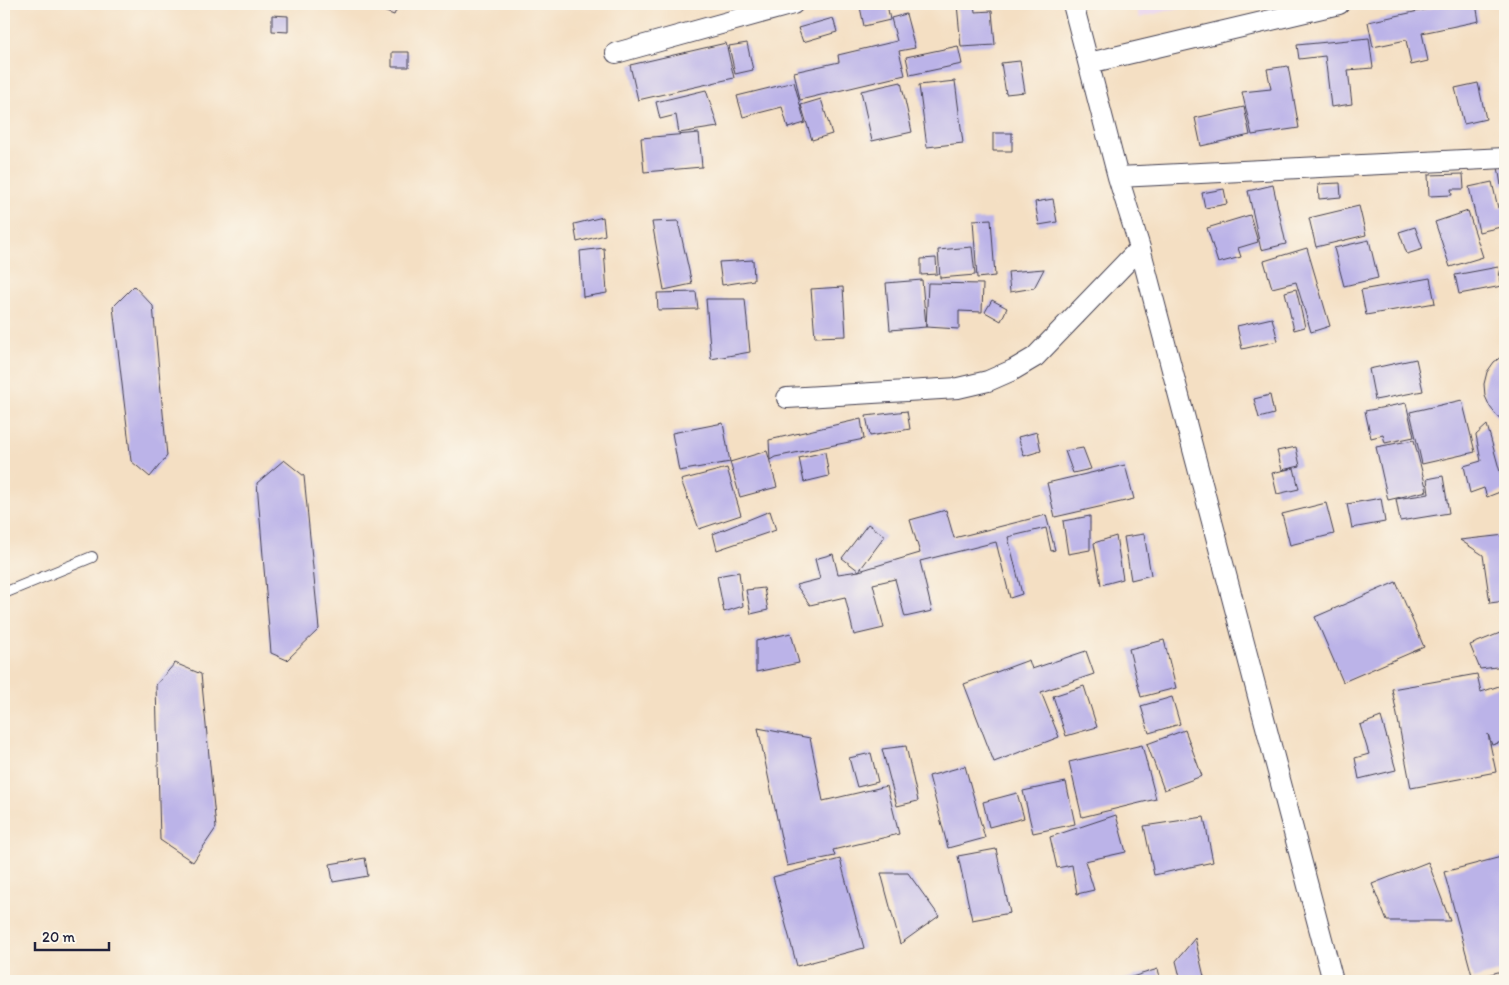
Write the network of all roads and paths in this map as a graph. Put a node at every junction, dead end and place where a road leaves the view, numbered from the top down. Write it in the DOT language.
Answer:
graph roads {
  1 [pos="793,4"];
  2 [pos="1073,4"];
  3 [pos="1339,4"];
  4 [pos="616,53"];
  5 [pos="1090,63"];
  6 [pos="1505,158"];
  7 [pos="1118,177"];
  8 [pos="1140,248"];
  9 [pos="787,398"];
  10 [pos="92,557"];
  11 [pos="4,593"];
  12 [pos="1333,981"];
  1 -- 4 [label="street"];
  2 -- 5 [label="street"];
  3 -- 5 [label="street"];
  5 -- 7 [label="street"];
  6 -- 7 [label="street"];
  7 -- 8 [label="street"];
  8 -- 9 [label="street"];
  8 -- 12 [label="street"];
  10 -- 11 [label="lane"];
}
